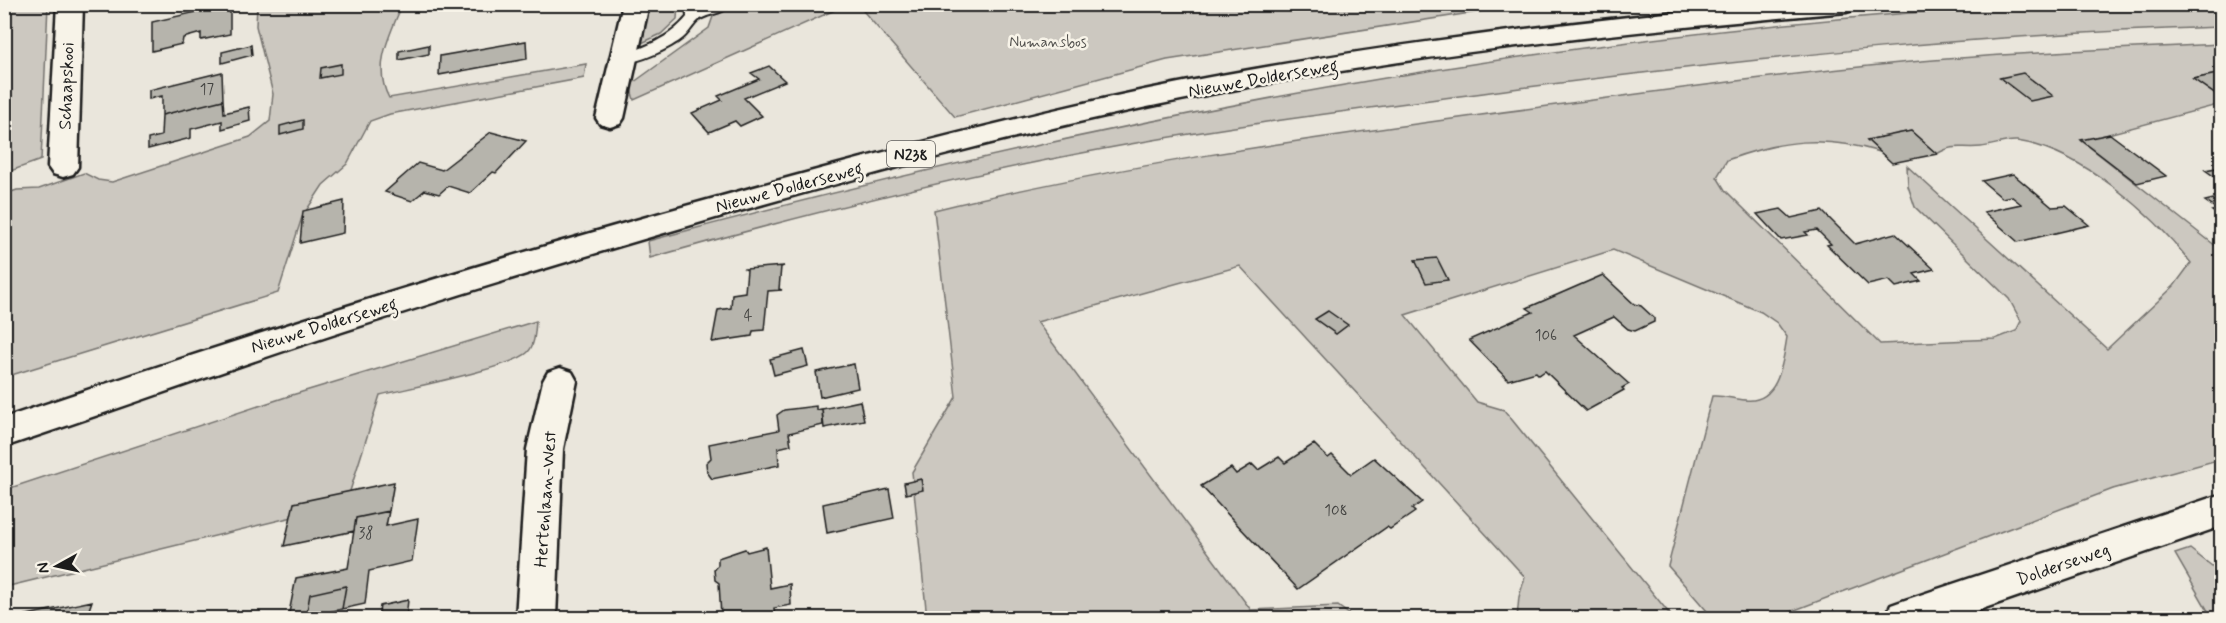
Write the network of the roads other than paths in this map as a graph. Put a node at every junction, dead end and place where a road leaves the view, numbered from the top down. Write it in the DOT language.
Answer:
graph roads {
  1 [pos="69,4"];
  2 [pos="636,4"];
  3 [pos="725,4"];
  4 [pos="1847,4"];
  5 [pos="694,11"];
  6 [pos="624,59"];
  7 [pos="610,118"];
  8 [pos="63,167"];
  9 [pos="560,381"];
  10 [pos="4,433"];
  11 [pos="2222,510"];
  12 [pos="536,618"];
  13 [pos="1905,618"];
  1 -- 8 [label="main road, Schaapskooi"];
  2 -- 6 [label="main road"];
  3 -- 5 [label="lane"];
  4 -- 10 [label="main road, Nieuwe Dolderseweg / N238"];
  5 -- 6 [label="lane"];
  6 -- 7 [label="main road"];
  9 -- 12 [label="main road, Hertenlaan-West"];
  11 -- 13 [label="main road, Dolderseweg"];
}
